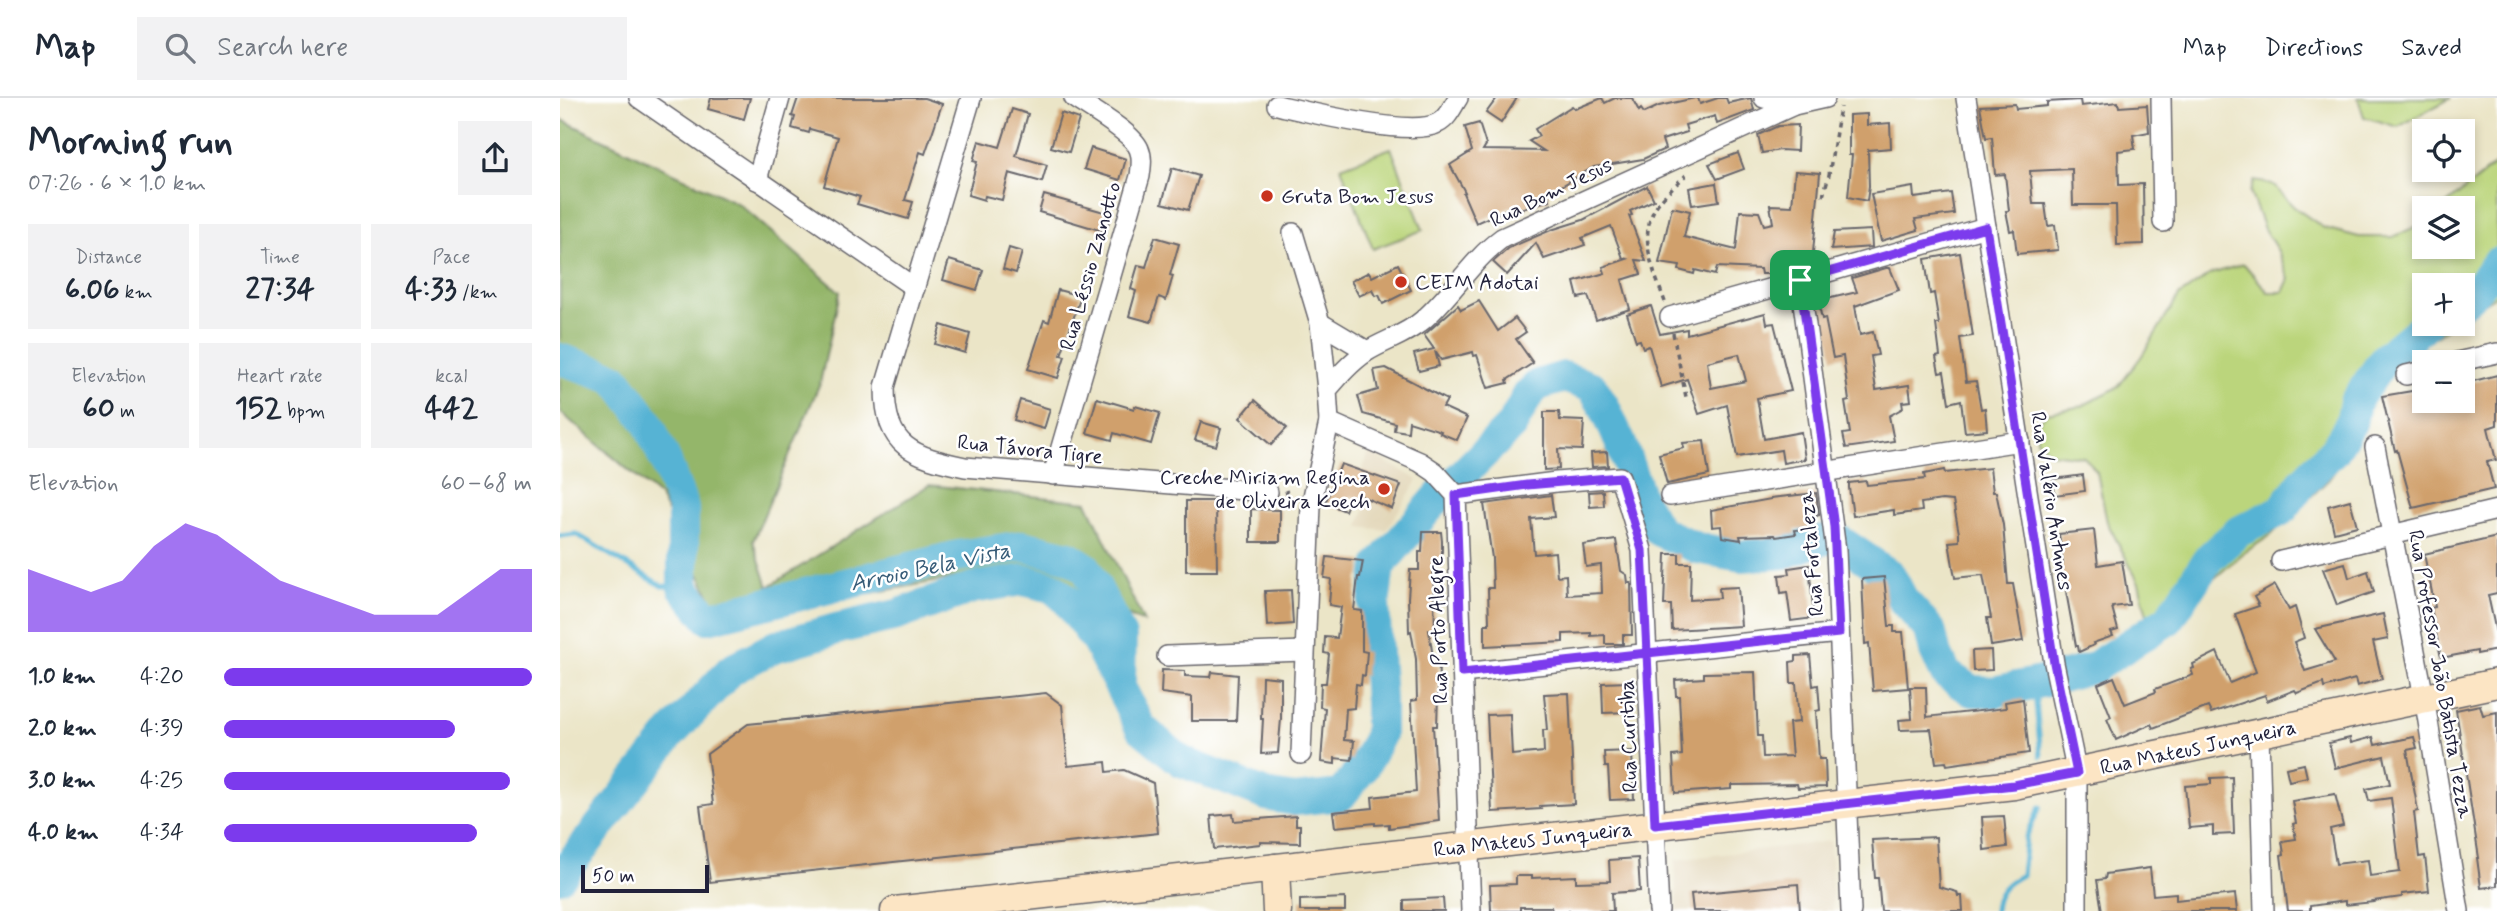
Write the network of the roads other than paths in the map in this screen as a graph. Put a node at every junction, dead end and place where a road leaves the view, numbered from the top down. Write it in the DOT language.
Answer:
graph roads {
  1 [pos="639,98"];
  2 [pos="780,98"];
  3 [pos="971,98"];
  4 [pos="1074,98"];
  5 [pos="1458,98"];
  6 [pos="1764,98"];
  7 [pos="1825,98"];
  8 [pos="1966,98"];
  9 [pos="2161,98"];
  10 [pos="1277,105"];
  11 [pos="1794,105"];
  12 [pos="757,180"];
  13 [pos="2163,222"];
  14 [pos="1986,227"];
  15 [pos="1293,233"];
  16 [pos="1800,280"];
  17 [pos="915,288"];
  18 [pos="1670,317"];
  19 [pos="1320,323"];
  20 [pos="1367,351"];
  21 [pos="2497,352"];
  22 [pos="2475,358"];
  23 [pos="1327,390"];
  24 [pos="1329,422"];
  25 [pos="2020,441"];
  26 [pos="2375,447"];
  27 [pos="1826,472"];
  28 [pos="1053,475"];
  29 [pos="1268,492"];
  30 [pos="1456,495"];
  31 [pos="1670,496"];
  32 [pos="2497,510"];
  33 [pos="2392,535"];
  34 [pos="2281,562"];
  35 [pos="1839,633"];
  36 [pos="1304,651"];
  37 [pos="1647,653"];
  38 [pos="1167,656"];
  39 [pos="1462,673"];
  40 [pos="2497,683"];
  41 [pos="2424,697"];
  42 [pos="2259,734"];
  43 [pos="1301,754"];
  44 [pos="2077,773"];
  45 [pos="1846,803"];
  46 [pos="1655,825"];
  47 [pos="1468,846"];
  48 [pos="1266,869"];
  49 [pos="1071,901"];
  50 [pos="895,911"];
  51 [pos="1259,911"];
  52 [pos="1277,911"];
  53 [pos="1471,911"];
  54 [pos="1659,911"];
  55 [pos="1851,911"];
  56 [pos="2077,911"];
  57 [pos="2264,911"];
  58 [pos="2459,911"];
  1 -- 12 [label="street"];
  2 -- 12 [label="street"];
  3 -- 17 [label="street, Rua Távora Tigre"];
  4 -- 28 [label="street, Rua Léssio Zanotto"];
  5 -- 10 [label="street"];
  6 -- 11 [label="street"];
  7 -- 11 [label="street, Rua Bom Jesus"];
  8 -- 14 [label="street, Rua Valério Antunes"];
  9 -- 13 [label="street"];
  11 -- 20 [label="street, Rua Bom Jesus"];
  12 -- 17 [label="street"];
  14 -- 16 [label="street"];
  14 -- 25 [label="street, Rua Valério Antunes"];
  15 -- 19 [label="street"];
  16 -- 18 [label="street"];
  16 -- 27 [label="street, Rua Fortaleza"];
  17 -- 28 [label="street, Rua Távora Tigre"];
  19 -- 20 [label="street"];
  19 -- 23 [label="street"];
  20 -- 23 [label="street, Rua Bom Jesus"];
  21 -- 22 [label="street"];
  23 -- 24 [label="street"];
  24 -- 30 [label="street"];
  24 -- 36 [label="street"];
  25 -- 27 [label="street"];
  25 -- 44 [label="street, Rua Valério Antunes"];
  26 -- 33 [label="street, Rua Professor João Batista Tezza"];
  27 -- 31 [label="street"];
  27 -- 35 [label="street, Rua Fortaleza"];
  28 -- 29 [label="street, Rua Távora Tigre"];
  30 -- 37 [label="street, Rua Curitiba"];
  30 -- 39 [label="street, Rua Porto Alegre"];
  32 -- 33 [label="street"];
  33 -- 34 [label="street"];
  33 -- 41 [label="street, Rua Professor João Batista Tezza"];
  35 -- 37 [label="street"];
  35 -- 45 [label="street, Rua Fortaleza"];
  36 -- 38 [label="street"];
  36 -- 43 [label="street"];
  37 -- 39 [label="street"];
  37 -- 46 [label="street, Rua Curitiba"];
  39 -- 47 [label="street, Rua Porto Alegre"];
  40 -- 41 [label="main road, Rua Mateus Junqueira"];
  41 -- 42 [label="main road, Rua Mateus Junqueira"];
  41 -- 58 [label="street, Rua Professor João Batista Tezza"];
  42 -- 44 [label="main road, Rua Mateus Junqueira"];
  42 -- 57 [label="street"];
  44 -- 45 [label="main road, Rua Mateus Junqueira"];
  44 -- 56 [label="street, Rua Valério Antunes"];
  45 -- 46 [label="main road, Rua Mateus Junqueira"];
  45 -- 55 [label="street, Rua Fortaleza"];
  46 -- 47 [label="main road, Rua Mateus Junqueira"];
  46 -- 54 [label="street, Rua Curitiba"];
  47 -- 48 [label="main road, Rua Mateus Junqueira"];
  47 -- 53 [label="street, Rua Porto Alegre"];
  48 -- 49 [label="main road, Rua Mateus Junqueira"];
  48 -- 51 [label="main road"];
  48 -- 52 [label="main road"];
  49 -- 50 [label="main road, Rua Mateus Junqueira"];
}
